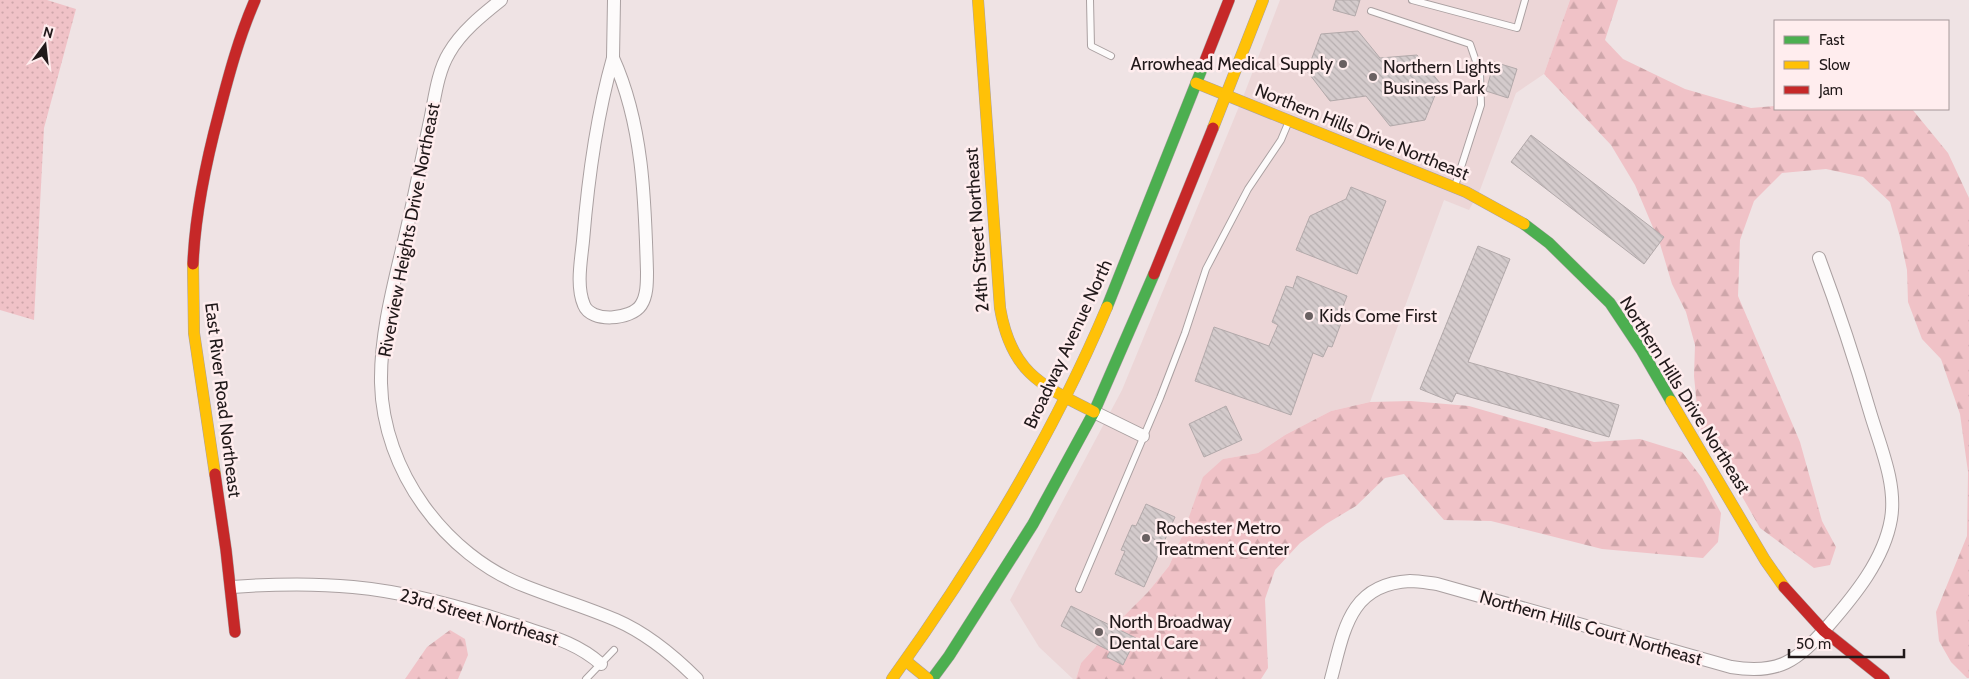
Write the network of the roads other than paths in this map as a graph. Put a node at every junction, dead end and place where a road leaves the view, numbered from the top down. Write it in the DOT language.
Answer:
graph roads {
  1 [pos="255,0"];
  2 [pos="501,0"];
  3 [pos="614,0"];
  4 [pos="978,0"];
  5 [pos="1090,0"];
  6 [pos="1229,0"];
  7 [pos="1264,0"];
  8 [pos="1412,0"];
  9 [pos="1525,0"];
  10 [pos="1370,11"];
  11 [pos="1111,56"];
  12 [pos="612,58"];
  13 [pos="1196,84"];
  14 [pos="1226,96"];
  15 [pos="1289,121"];
  16 [pos="1454,187"];
  17 [pos="1819,258"];
  18 [pos="1066,398"];
  19 [pos="1094,412"];
  20 [pos="1143,436"];
  21 [pos="232,587"];
  22 [pos="1079,589"];
  23 [pos="1824,631"];
  24 [pos="235,632"];
  25 [pos="614,650"];
  26 [pos="906,661"];
  27 [pos="601,664"];
  28 [pos="586,679"];
  29 [pos="697,679"];
  30 [pos="892,679"];
  31 [pos="930,679"];
  32 [pos="1331,679"];
  33 [pos="1884,679"];
  1 -- 21 [label="street, East River Road Northeast"];
  2 -- 29 [label="street, Riverview Heights Drive Northeast"];
  3 -- 12 [label="street"];
  4 -- 18 [label="street, 24th Street Northeast"];
  5 -- 11 [label="lane"];
  6 -- 13 [label="street, Broadway Avenue North"];
  7 -- 14 [label="street"];
  8 -- 9 [label="lane"];
  10 -- 16 [label="lane"];
  12 -- 12 [label="street"];
  13 -- 14 [label="street, Northern Hills Drive Northeast"];
  13 -- 18 [label="street, Broadway Avenue North"];
  14 -- 15 [label="street, Northern Hills Drive Northeast"];
  14 -- 19 [label="street"];
  15 -- 16 [label="street, Northern Hills Drive Northeast"];
  15 -- 20 [label="lane"];
  16 -- 23 [label="street, Northern Hills Drive Northeast"];
  17 -- 23 [label="street, Northern Hills Court Northeast"];
  18 -- 19 [label="street, 24th Street Northeast"];
  18 -- 26 [label="street, Broadway Avenue North"];
  19 -- 20 [label="street"];
  19 -- 31 [label="street"];
  20 -- 22 [label="lane"];
  21 -- 24 [label="street, East River Road Northeast"];
  21 -- 27 [label="street, 23rd Street Northeast"];
  23 -- 32 [label="street, Northern Hills Court Northeast"];
  23 -- 33 [label="street, Northern Hills Drive Northeast"];
  25 -- 27 [label="lane"];
  26 -- 30 [label="street, Broadway Avenue North"];
  26 -- 31 [label="street"];
  27 -- 28 [label="lane"];
}
